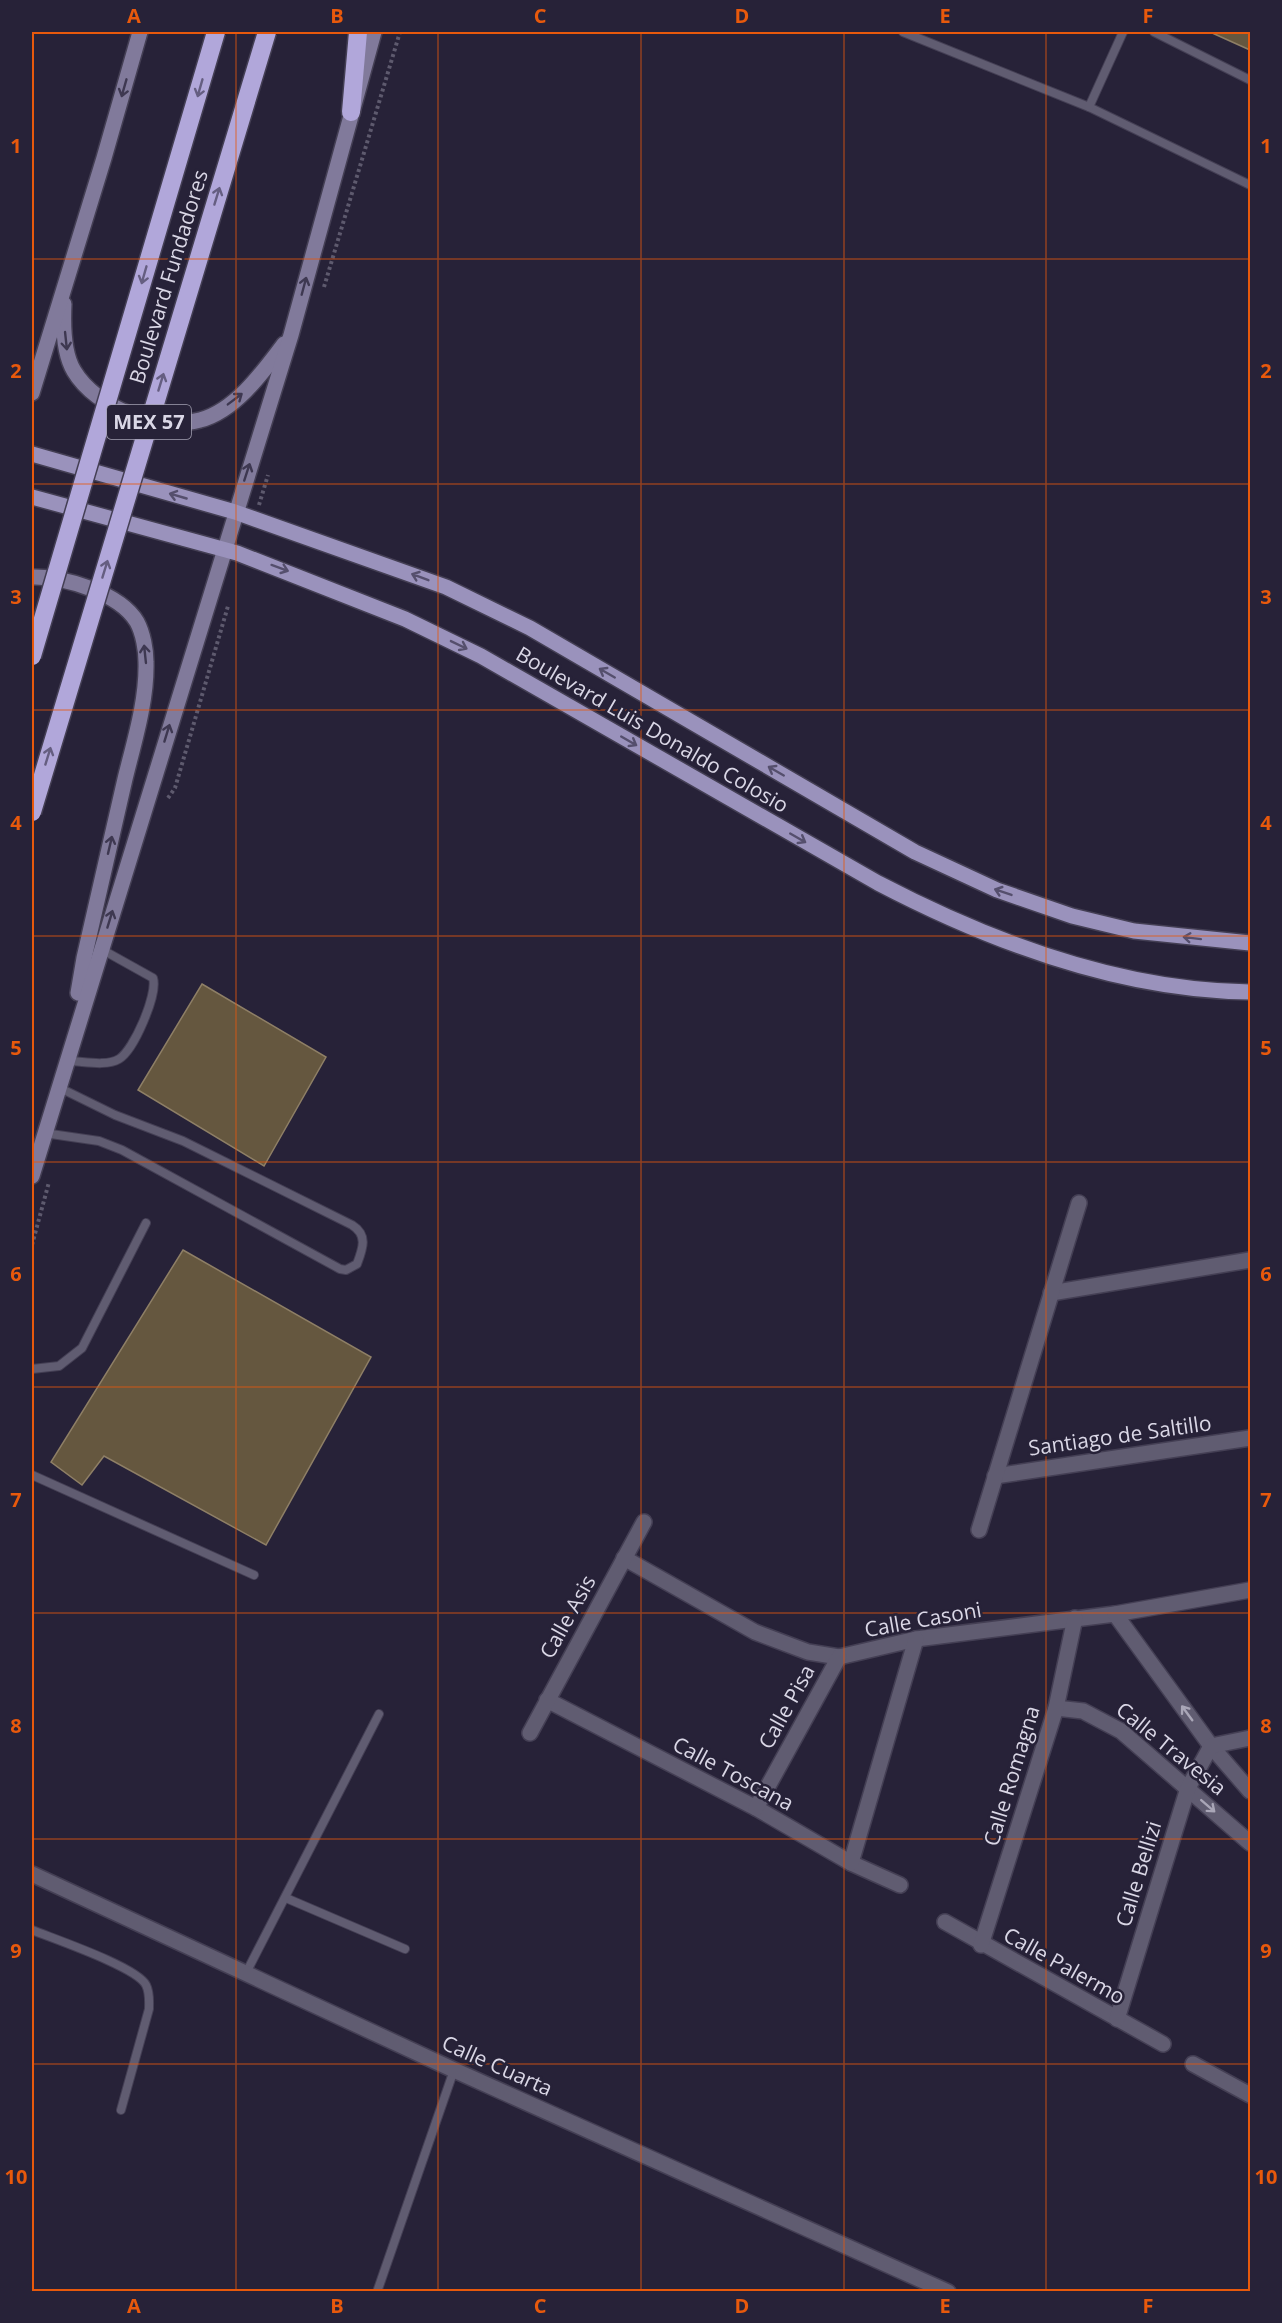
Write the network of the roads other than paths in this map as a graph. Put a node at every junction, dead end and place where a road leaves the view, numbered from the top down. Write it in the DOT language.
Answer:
graph roads {
  1 [pos="140,32"];
  2 [pos="216,32"];
  3 [pos="267,32"];
  4 [pos="358,32"];
  5 [pos="374,32"];
  6 [pos="903,32"];
  7 [pos="1123,32"];
  8 [pos="1154,32"];
  9 [pos="1251,80"];
  10 [pos="1089,107"];
  11 [pos="351,112"];
  12 [pos="1251,184"];
  13 [pos="65,283"];
  14 [pos="291,335"];
  15 [pos="32,393"];
  16 [pos="32,454"];
  17 [pos="32,497"];
  18 [pos="235,512"];
  19 [pos="225,549"];
  20 [pos="32,577"];
  21 [pos="32,656"];
  22 [pos="32,812"];
  23 [pos="1251,943"];
  24 [pos="100,948"];
  25 [pos="1251,992"];
  26 [pos="68,1054"];
  27 [pos="58,1087"];
  28 [pos="44,1133"];
  29 [pos="32,1176"];
  30 [pos="1079,1203"];
  31 [pos="146,1223"];
  32 [pos="1251,1260"];
  33 [pos="1051,1293"];
  34 [pos="32,1369"];
  35 [pos="1251,1438"];
  36 [pos="32,1475"];
  37 [pos="995,1476"];
  38 [pos="644,1522"];
  39 [pos="979,1530"];
  40 [pos="624,1558"];
  41 [pos="255,1575"];
  42 [pos="1251,1590"];
  43 [pos="1115,1614"];
  44 [pos="1075,1618"];
  45 [pos="916,1639"];
  46 [pos="839,1657"];
  47 [pos="547,1701"];
  48 [pos="1056,1708"];
  49 [pos="379,1714"];
  50 [pos="530,1732"];
  51 [pos="1251,1738"];
  52 [pos="1211,1746"];
  53 [pos="1188,1788"];
  54 [pos="1251,1791"];
  55 [pos="756,1808"];
  56 [pos="1251,1843"];
  57 [pos="851,1863"];
  58 [pos="32,1874"];
  59 [pos="900,1886"];
  60 [pos="286,1898"];
  61 [pos="945,1922"];
  62 [pos="32,1930"];
  63 [pos="981,1945"];
  64 [pos="405,1949"];
  65 [pos="246,1973"];
  66 [pos="1117,2019"];
  67 [pos="1163,2044"];
  68 [pos="1193,2064"];
  69 [pos="454,2070"];
  70 [pos="1250,2091"];
  71 [pos="121,2110"];
  72 [pos="377,2292"];
  73 [pos="948,2292"];
  1 -- 13 [label="main road, one-way"];
  2 -- 21 [label="highway, Boulevard Fundadores / MEX 57, one-way, bridge"];
  22 -- 3 [label="highway, Boulevard Fundadores / MEX 57, one-way, bridge"];
  4 -- 11 [label="highway"];
  5 -- 11 [label="main road"];
  6 -- 10 [label="lane"];
  7 -- 10 [label="lane"];
  8 -- 9 [label="lane"];
  10 -- 12 [label="lane"];
  14 -- 11 [label="main road, one-way"];
  13 -- 14 [label="main road, one-way"];
  13 -- 15 [label="main road"];
  18 -- 14 [label="main road, one-way"];
  18 -- 16 [label="main road, Boulevard Luis Donaldo Colosio, one-way"];
  17 -- 19 [label="main road, Boulevard Luis Donaldo Colosio"];
  18 -- 19 [label="main road"];
  23 -- 18 [label="main road, Boulevard Luis Donaldo Colosio, one-way"];
  24 -- 19 [label="main road, one-way"];
  19 -- 25 [label="main road, Boulevard Luis Donaldo Colosio, one-way"];
  26 -- 20 [label="main road, one-way"];
  24 -- 26 [label="main road"];
  24 -- 26 [label="lane"];
  26 -- 27 [label="main road"];
  27 -- 28 [label="main road"];
  27 -- 28 [label="lane"];
  28 -- 29 [label="main road"];
  30 -- 33 [label="street"];
  31 -- 34 [label="lane"];
  32 -- 33 [label="street"];
  33 -- 37 [label="street"];
  35 -- 37 [label="street, Santiago de Saltillo"];
  36 -- 41 [label="lane"];
  37 -- 39 [label="street"];
  38 -- 40 [label="street, Calle Asis"];
  40 -- 46 [label="street, Calle Casoni"];
  40 -- 47 [label="street, Calle Asis"];
  42 -- 43 [label="street, Calle Casoni"];
  43 -- 44 [label="street, Calle Casoni"];
  52 -- 43 [label="street, one-way"];
  44 -- 45 [label="street, Calle Casoni"];
  44 -- 48 [label="street, Calle Romagna"];
  45 -- 46 [label="street, Calle Casoni"];
  45 -- 57 [label="street"];
  46 -- 55 [label="street, Calle Pisa"];
  47 -- 50 [label="street, Calle Asis"];
  47 -- 55 [label="street, Calle Toscana"];
  48 -- 53 [label="street, Calle Travesia"];
  48 -- 63 [label="street, Calle Romagna"];
  49 -- 60 [label="lane"];
  51 -- 52 [label="street"];
  52 -- 53 [label="street, Calle Bellizi"];
  52 -- 54 [label="street"];
  53 -- 56 [label="street, Calle Travesia, one-way"];
  53 -- 66 [label="street, Calle Bellizi"];
  55 -- 57 [label="street, Calle Toscana"];
  57 -- 59 [label="street, Calle Toscana"];
  58 -- 65 [label="street, Calle Cuarta"];
  60 -- 64 [label="lane"];
  60 -- 65 [label="lane"];
  61 -- 63 [label="street, Calle Palermo"];
  62 -- 71 [label="lane"];
  63 -- 66 [label="street, Calle Palermo"];
  65 -- 69 [label="street, Calle Cuarta"];
  66 -- 67 [label="street, Calle Palermo"];
  68 -- 70 [label="street"];
  69 -- 72 [label="lane"];
  69 -- 73 [label="street, Calle Cuarta"];
}
